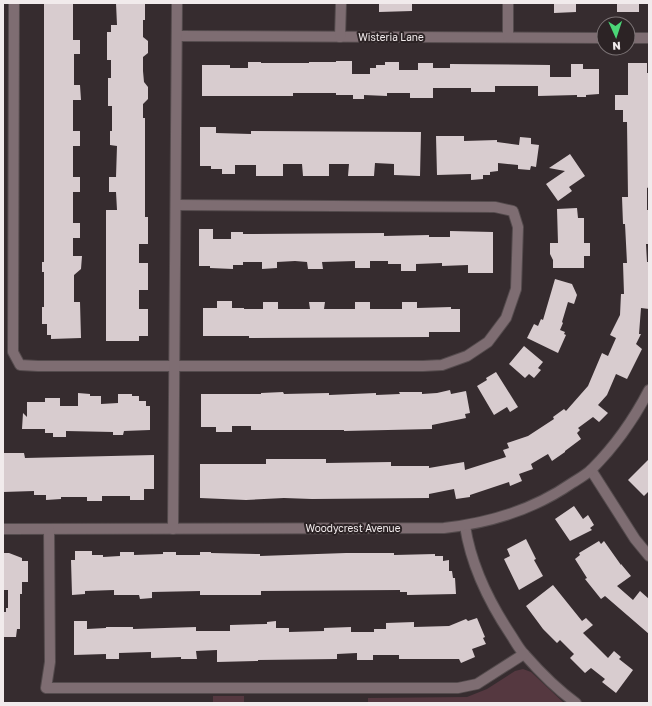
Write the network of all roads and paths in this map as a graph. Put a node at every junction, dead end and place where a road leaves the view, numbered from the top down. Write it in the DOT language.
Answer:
graph roads {
  1 [pos="14,3"];
  2 [pos="177,3"];
  3 [pos="341,3"];
  4 [pos="508,3"];
  5 [pos="177,36"];
  6 [pos="340,37"];
  7 [pos="508,37"];
  8 [pos="596,38"];
  9 [pos="636,38"];
  10 [pos="649,38"];
  11 [pos="176,205"];
  12 [pos="174,366"];
  13 [pos="649,390"];
  14 [pos="591,470"];
  15 [pos="465,526"];
  16 [pos="3,529"];
  17 [pos="49,529"];
  18 [pos="173,529"];
  19 [pos="649,556"];
  20 [pos="524,654"];
  21 [pos="576,703"];
  1 -- 12 [label="street"];
  2 -- 5 [label="street"];
  3 -- 6 [label="street"];
  4 -- 7 [label="street"];
  5 -- 6 [label="street, Wisteria Lane"];
  5 -- 11 [label="street"];
  6 -- 7 [label="street, Wisteria Lane"];
  7 -- 8 [label="street, Wisteria Lane"];
  9 -- 10 [label="street"];
  11 -- 12 [label="street"];
  11 -- 12 [label="street"];
  12 -- 18 [label="street"];
  13 -- 14 [label="street, Woodycrest Avenue"];
  14 -- 15 [label="street, Woodycrest Avenue"];
  14 -- 19 [label="street"];
  15 -- 18 [label="street, Woodycrest Avenue"];
  15 -- 20 [label="street"];
  16 -- 17 [label="street, Woodycrest Avenue"];
  17 -- 18 [label="street, Woodycrest Avenue"];
  17 -- 20 [label="street"];
  20 -- 21 [label="street"];
}
